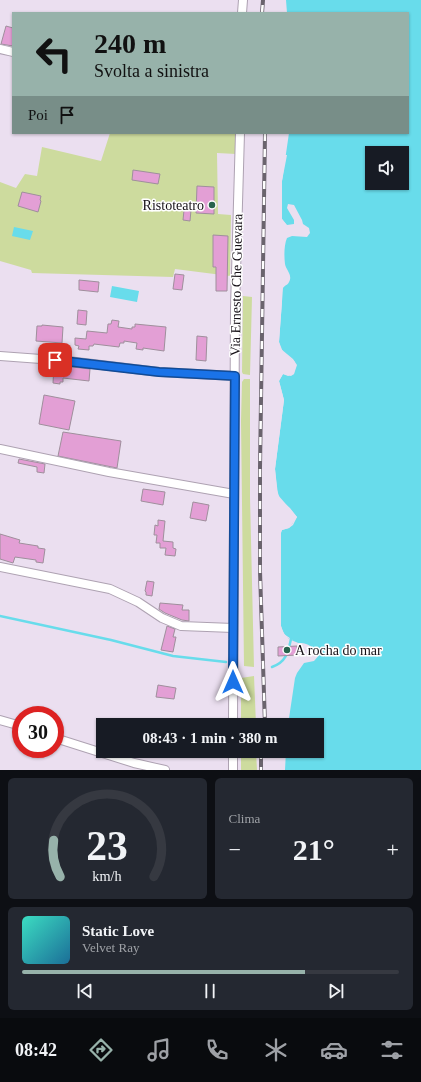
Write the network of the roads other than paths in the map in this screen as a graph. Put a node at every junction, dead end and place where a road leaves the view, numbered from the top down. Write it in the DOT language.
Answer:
graph roads {
  1 [pos="243,0"];
  2 [pos="242,12"];
  3 [pos="0,49"];
  4 [pos="12,52"];
  5 [pos="240,134"];
  6 [pos="0,356"];
  7 [pos="235,376"];
  8 [pos="0,449"];
  9 [pos="234,494"];
  10 [pos="0,567"];
  11 [pos="233,628"];
  12 [pos="233,718"];
  13 [pos="0,720"];
  14 [pos="12,723"];
  15 [pos="64,741"];
  16 [pos="233,758"];
  17 [pos="165,770"];
  18 [pos="233,770"];
  1 -- 2 [label="street"];
  3 -- 4 [label="street"];
  5 -- 7 [label="street, Via Ernesto Che Guevara"];
  6 -- 7 [label="street"];
  7 -- 9 [label="street, Via Ernesto Che Guevara"];
  8 -- 9 [label="street"];
  9 -- 11 [label="street, Via Ernesto Che Guevara"];
  10 -- 11 [label="street"];
  11 -- 12 [label="street, Via Ernesto Che Guevara"];
  13 -- 14 [label="street"];
  15 -- 17 [label="street"];
  16 -- 18 [label="street"];
}
